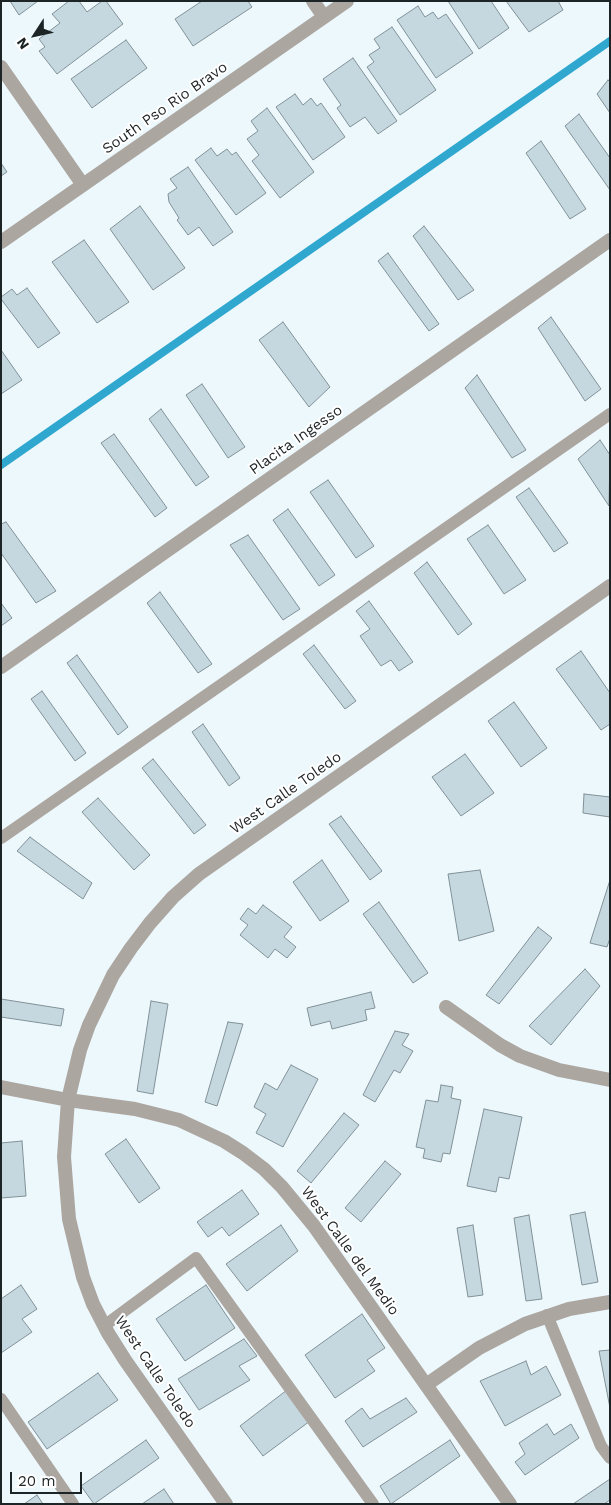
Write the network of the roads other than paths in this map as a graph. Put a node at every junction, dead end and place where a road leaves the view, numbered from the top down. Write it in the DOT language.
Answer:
graph roads {
  1 [pos="313,1"];
  2 [pos="347,1"];
  3 [pos="324,17"];
  4 [pos="1,67"];
  5 [pos="83,185"];
  6 [pos="610,240"];
  7 [pos="1,242"];
  8 [pos="610,414"];
  9 [pos="610,586"];
  10 [pos="1,667"];
  11 [pos="1,838"];
  12 [pos="446,1008"];
  13 [pos="610,1080"];
  14 [pos="1,1087"];
  15 [pos="68,1100"];
  16 [pos="610,1302"];
  17 [pos="547,1316"];
  18 [pos="104,1326"];
  19 [pos="426,1385"];
  20 [pos="1,1399"];
  21 [pos="610,1458"];
  22 [pos="73,1504"];
  23 [pos="226,1504"];
  24 [pos="373,1504"];
  25 [pos="510,1504"];
  1 -- 3 [label="street"];
  2 -- 3 [label="street, South Pso Rio Bravo"];
  3 -- 5 [label="street, South Pso Rio Bravo"];
  4 -- 5 [label="street"];
  5 -- 7 [label="street, South Pso Rio Bravo"];
  6 -- 10 [label="street, Placita Ingesso"];
  8 -- 11 [label="lane"];
  9 -- 15 [label="street, West Calle Toledo"];
  12 -- 13 [label="street"];
  14 -- 15 [label="street"];
  15 -- 18 [label="street, West Calle Toledo"];
  15 -- 19 [label="street, West Calle del Medio"];
  16 -- 17 [label="street"];
  17 -- 19 [label="street"];
  17 -- 21 [label="lane"];
  18 -- 23 [label="street, West Calle Toledo"];
  18 -- 24 [label="lane"];
  19 -- 25 [label="street, West Calle del Medio"];
  20 -- 22 [label="lane"];
}
